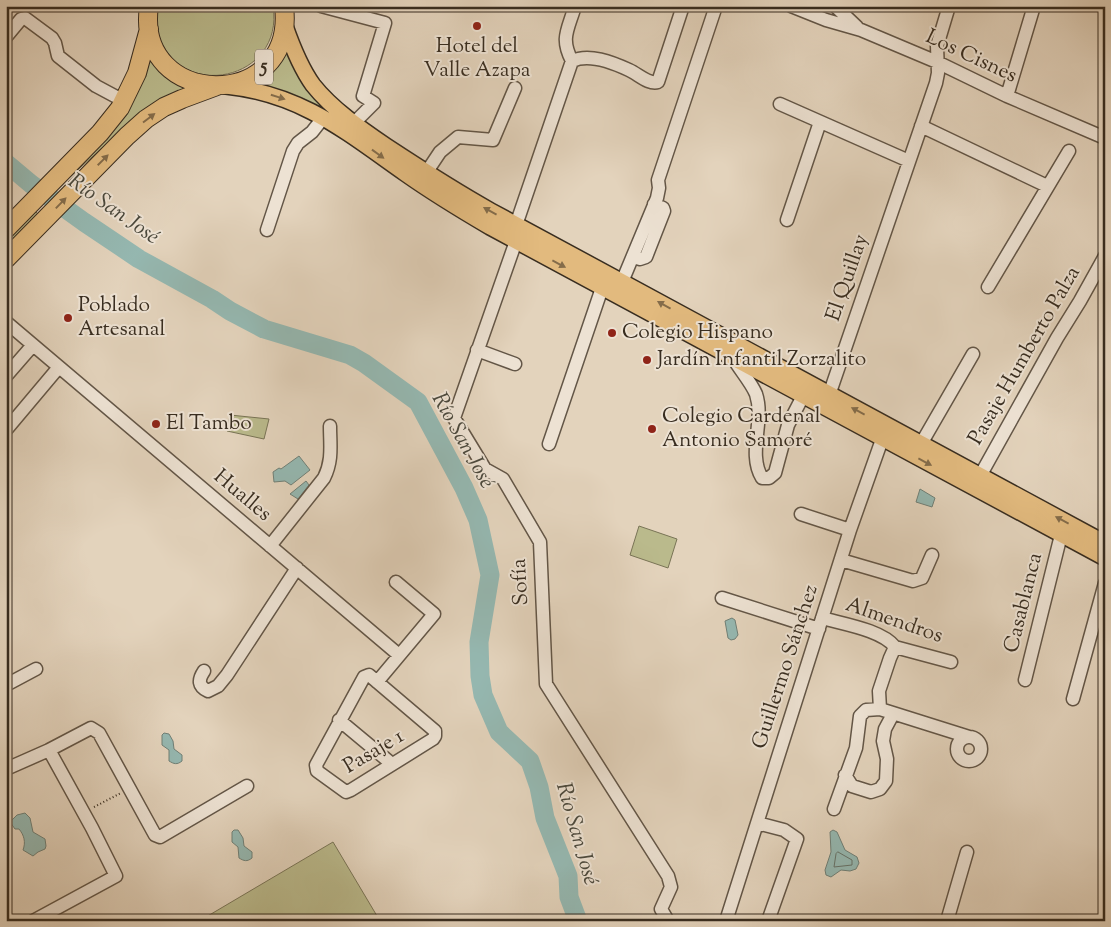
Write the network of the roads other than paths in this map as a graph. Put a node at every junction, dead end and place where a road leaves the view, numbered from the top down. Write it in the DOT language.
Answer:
graph roads {
  1 [pos="321,6"];
  2 [pos="575,6"];
  3 [pos="682,6"];
  4 [pos="716,6"];
  5 [pos="791,6"];
  6 [pos="835,6"];
  7 [pos="948,6"];
  8 [pos="1034,6"];
  9 [pos="149,7"];
  10 [pos="287,15"];
  11 [pos="149,29"];
  12 [pos="861,30"];
  13 [pos="6,37"];
  14 [pos="572,62"];
  15 [pos="937,62"];
  16 [pos="219,86"];
  17 [pos="514,88"];
  18 [pos="1007,96"];
  19 [pos="124,101"];
  20 [pos="780,104"];
  21 [pos="323,118"];
  22 [pos="820,122"];
  23 [pos="354,123"];
  24 [pos="921,126"];
  25 [pos="1103,133"];
  26 [pos="1069,151"];
  27 [pos="909,161"];
  28 [pos="426,173"];
  29 [pos="1047,186"];
  30 [pos="787,220"];
  31 [pos="516,225"];
  32 [pos="6,229"];
  33 [pos="267,230"];
  34 [pos="516,241"];
  35 [pos="1105,256"];
  36 [pos="6,259"];
  37 [pos="622,282"];
  38 [pos="988,287"];
  39 [pos="602,288"];
  40 [pos="6,322"];
  41 [pos="33,345"];
  42 [pos="477,350"];
  43 [pos="973,354"];
  44 [pos="733,358"];
  45 [pos="515,364"];
  46 [pos="59,367"];
  47 [pos="6,376"];
  48 [pos="803,396"];
  49 [pos="827,402"];
  50 [pos="330,426"];
  51 [pos="6,430"];
  52 [pos="885,433"];
  53 [pos="549,444"];
  54 [pos="921,444"];
  55 [pos="980,476"];
  56 [pos="801,514"];
  57 [pos="850,530"];
  58 [pos="1061,536"];
  59 [pos="1105,543"];
  60 [pos="270,546"];
  61 [pos="932,555"];
  62 [pos="1105,558"];
  63 [pos="841,560"];
  64 [pos="296,568"];
  65 [pos="396,582"];
  66 [pos="1105,583"];
  67 [pos="722,598"];
  68 [pos="821,623"];
  69 [pos="896,647"];
  70 [pos="399,655"];
  71 [pos="952,662"];
  72 [pos="36,669"];
  73 [pos="204,671"];
  74 [pos="1025,680"];
  75 [pos="377,682"];
  76 [pos="6,685"];
  77 [pos="1073,699"];
  78 [pos="880,709"];
  79 [pos="893,714"];
  80 [pos="340,720"];
  81 [pos="968,737"];
  82 [pos="49,750"];
  83 [pos="392,764"];
  84 [pos="6,770"];
  85 [pos="845,775"];
  86 [pos="247,786"];
  87 [pos="834,809"];
  88 [pos="757,823"];
  89 [pos="967,852"];
  90 [pos="32,921"];
  91 [pos="668,921"];
  92 [pos="726,921"];
  93 [pos="768,921"];
  94 [pos="947,921"];
  1 -- 23 [label="street"];
  2 -- 14 [label="street"];
  3 -- 14 [label="street"];
  4 -- 37 [label="street"];
  5 -- 12 [label="street, Los Cisnes"];
  6 -- 12 [label="street"];
  7 -- 15 [label="street, El Quillay"];
  8 -- 18 [label="street"];
  9 -- 11 [label="highway"];
  10 -- 16 [label="highway, 5"];
  10 -- 23 [label="main road"];
  11 -- 16 [label="highway"];
  11 -- 19 [label="highway"];
  12 -- 15 [label="street, Los Cisnes"];
  13 -- 19 [label="street"];
  14 -- 31 [label="street"];
  15 -- 18 [label="street, Los Cisnes"];
  15 -- 24 [label="street, El Quillay"];
  16 -- 21 [label="main road, one-way"];
  36 -- 16 [label="highway, 5, one-way"];
  17 -- 28 [label="street"];
  18 -- 25 [label="street, Los Cisnes"];
  19 -- 32 [label="highway"];
  20 -- 22 [label="street"];
  21 -- 33 [label="street"];
  21 -- 34 [label="main road, one-way"];
  22 -- 27 [label="street"];
  22 -- 30 [label="street"];
  23 -- 28 [label="main road"];
  24 -- 27 [label="street, El Quillay"];
  24 -- 29 [label="street"];
  26 -- 29 [label="street"];
  27 -- 49 [label="street, El Quillay"];
  31 -- 28 [label="main road, one-way"];
  29 -- 38 [label="street"];
  31 -- 37 [label="main road"];
  34 -- 39 [label="main road, one-way"];
  34 -- 42 [label="street, Sofía"];
  35 -- 55 [label="street, Pasaje Humberto Palza"];
  49 -- 37 [label="main road, one-way"];
  39 -- 44 [label="main road"];
  39 -- 53 [label="street"];
  40 -- 41 [label="street, Hualles"];
  41 -- 46 [label="street, Hualles"];
  41 -- 47 [label="street"];
  42 -- 45 [label="street"];
  42 -- 91 [label="street, Sofía"];
  43 -- 54 [label="street"];
  44 -- 48 [label="main road"];
  44 -- 48 [label="street"];
  46 -- 51 [label="street"];
  46 -- 60 [label="street, Hualles"];
  48 -- 49 [label="main road"];
  49 -- 52 [label="main road"];
  50 -- 60 [label="street"];
  52 -- 54 [label="main road"];
  52 -- 57 [label="street, Guillermo Sánchez"];
  52 -- 58 [label="main road, one-way"];
  54 -- 55 [label="main road"];
  59 -- 55 [label="main road, one-way"];
  56 -- 57 [label="street"];
  57 -- 63 [label="street, Guillermo Sánchez"];
  58 -- 62 [label="main road"];
  58 -- 74 [label="street, Casablanca"];
  60 -- 64 [label="street, Hualles"];
  61 -- 63 [label="street"];
  63 -- 68 [label="street, Guillermo Sánchez"];
  64 -- 70 [label="street, Hualles"];
  64 -- 73 [label="street"];
  65 -- 70 [label="street"];
  66 -- 77 [label="street"];
  67 -- 68 [label="street, Almendros"];
  68 -- 69 [label="street, Almendros"];
  68 -- 88 [label="street, Guillermo Sánchez"];
  69 -- 71 [label="street, Almendros"];
  69 -- 78 [label="street"];
  70 -- 75 [label="street"];
  72 -- 76 [label="street"];
  75 -- 80 [label="street, Pasaje 1"];
  75 -- 83 [label="street, Pasaje 1"];
  78 -- 79 [label="street"];
  78 -- 85 [label="street"];
  79 -- 81 [label="street"];
  79 -- 85 [label="street"];
  80 -- 83 [label="street"];
  80 -- 83 [label="street, Pasaje 1"];
  82 -- 84 [label="street"];
  82 -- 86 [label="street"];
  82 -- 90 [label="street"];
  85 -- 87 [label="street"];
  88 -- 92 [label="street, Guillermo Sánchez"];
  88 -- 93 [label="street"];
  89 -- 94 [label="street"];
}
